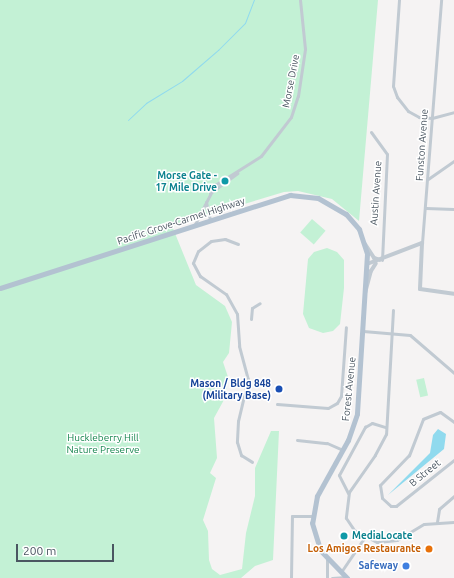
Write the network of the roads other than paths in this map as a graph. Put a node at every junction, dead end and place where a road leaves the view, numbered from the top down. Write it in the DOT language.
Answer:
graph roads {
  1 [pos="300,0"];
  2 [pos="399,0"];
  3 [pos="441,0"];
  4 [pos="454,112"];
  5 [pos="432,118"];
  6 [pos="371,132"];
  7 [pos="454,161"];
  8 [pos="428,179"];
  9 [pos="206,201"];
  10 [pos="426,208"];
  11 [pos="454,209"];
  12 [pos="210,220"];
  13 [pos="193,226"];
  14 [pos="359,229"];
  15 [pos="422,243"];
  16 [pos="238,244"];
  17 [pos="365,244"];
  18 [pos="380,261"];
  19 [pos="367,264"];
  20 [pos="0,288"];
  21 [pos="366,293"];
  22 [pos="454,294"];
  23 [pos="260,303"];
  24 [pos="393,310"];
  25 [pos="251,319"];
  26 [pos="346,327"];
  27 [pos="363,331"];
  28 [pos="392,332"];
  29 [pos="454,373"];
  30 [pos="277,404"];
  31 [pos="454,422"];
  32 [pos="385,427"];
  33 [pos="297,440"];
  34 [pos="343,450"];
  35 [pos="454,460"];
  36 [pos="252,462"];
  37 [pos="345,483"];
  38 [pos="353,484"];
  39 [pos="348,495"];
  40 [pos="454,496"];
  41 [pos="313,516"];
  42 [pos="437,522"];
  43 [pos="454,522"];
  44 [pos="364,538"];
  45 [pos="327,558"];
  46 [pos="341,572"];
  47 [pos="291,578"];
  48 [pos="327,578"];
  49 [pos="332,578"];
  50 [pos="347,578"];
  1 -- 9 [label="street, Morse Drive"];
  2 -- 5 [label="street"];
  3 -- 5 [label="street, Funston Avenue"];
  4 -- 5 [label="street"];
  5 -- 8 [label="street, Funston Avenue"];
  6 -- 18 [label="street, Austin Avenue"];
  7 -- 8 [label="street"];
  8 -- 10 [label="street, Funston Avenue"];
  9 -- 12 [label="street"];
  9 -- 13 [label="street, Morse Drive"];
  10 -- 11 [label="street"];
  10 -- 15 [label="street, Funston Avenue"];
  12 -- 13 [label="main road, Pacific Grove-Carmel Highway"];
  12 -- 14 [label="main road, Pacific Grove-Carmel Highway"];
  13 -- 20 [label="main road, Pacific Grove-Carmel Highway"];
  14 -- 17 [label="main road, Forest Avenue"];
  15 -- 18 [label="street"];
  15 -- 22 [label="street, Funston Avenue"];
  16 -- 36 [label="street"];
  17 -- 18 [label="street"];
  17 -- 19 [label="main road, Forest Avenue"];
  18 -- 19 [label="street"];
  18 -- 21 [label="street"];
  19 -- 21 [label="main road, Forest Avenue"];
  21 -- 27 [label="main road, Forest Avenue"];
  23 -- 25 [label="street"];
  24 -- 28 [label="street"];
  26 -- 30 [label="street"];
  27 -- 28 [label="street"];
  27 -- 34 [label="main road, Forest Avenue"];
  28 -- 29 [label="street"];
  28 -- 32 [label="street"];
  31 -- 35 [label="street, B Street"];
  32 -- 37 [label="street"];
  32 -- 38 [label="street"];
  33 -- 34 [label="street"];
  34 -- 41 [label="main road, Forest Avenue"];
  37 -- 38 [label="street"];
  37 -- 39 [label="street"];
  38 -- 39 [label="street"];
  39 -- 44 [label="street"];
  40 -- 42 [label="street"];
  41 -- 45 [label="main road, Forest Avenue"];
  41 -- 47 [label="street"];
  42 -- 43 [label="street"];
  42 -- 44 [label="street"];
  44 -- 46 [label="street"];
  45 -- 46 [label="main road, Forest Avenue"];
  45 -- 48 [label="street"];
  46 -- 50 [label="main road, Forest Avenue"];
  49 -- 50 [label="street"];
}
